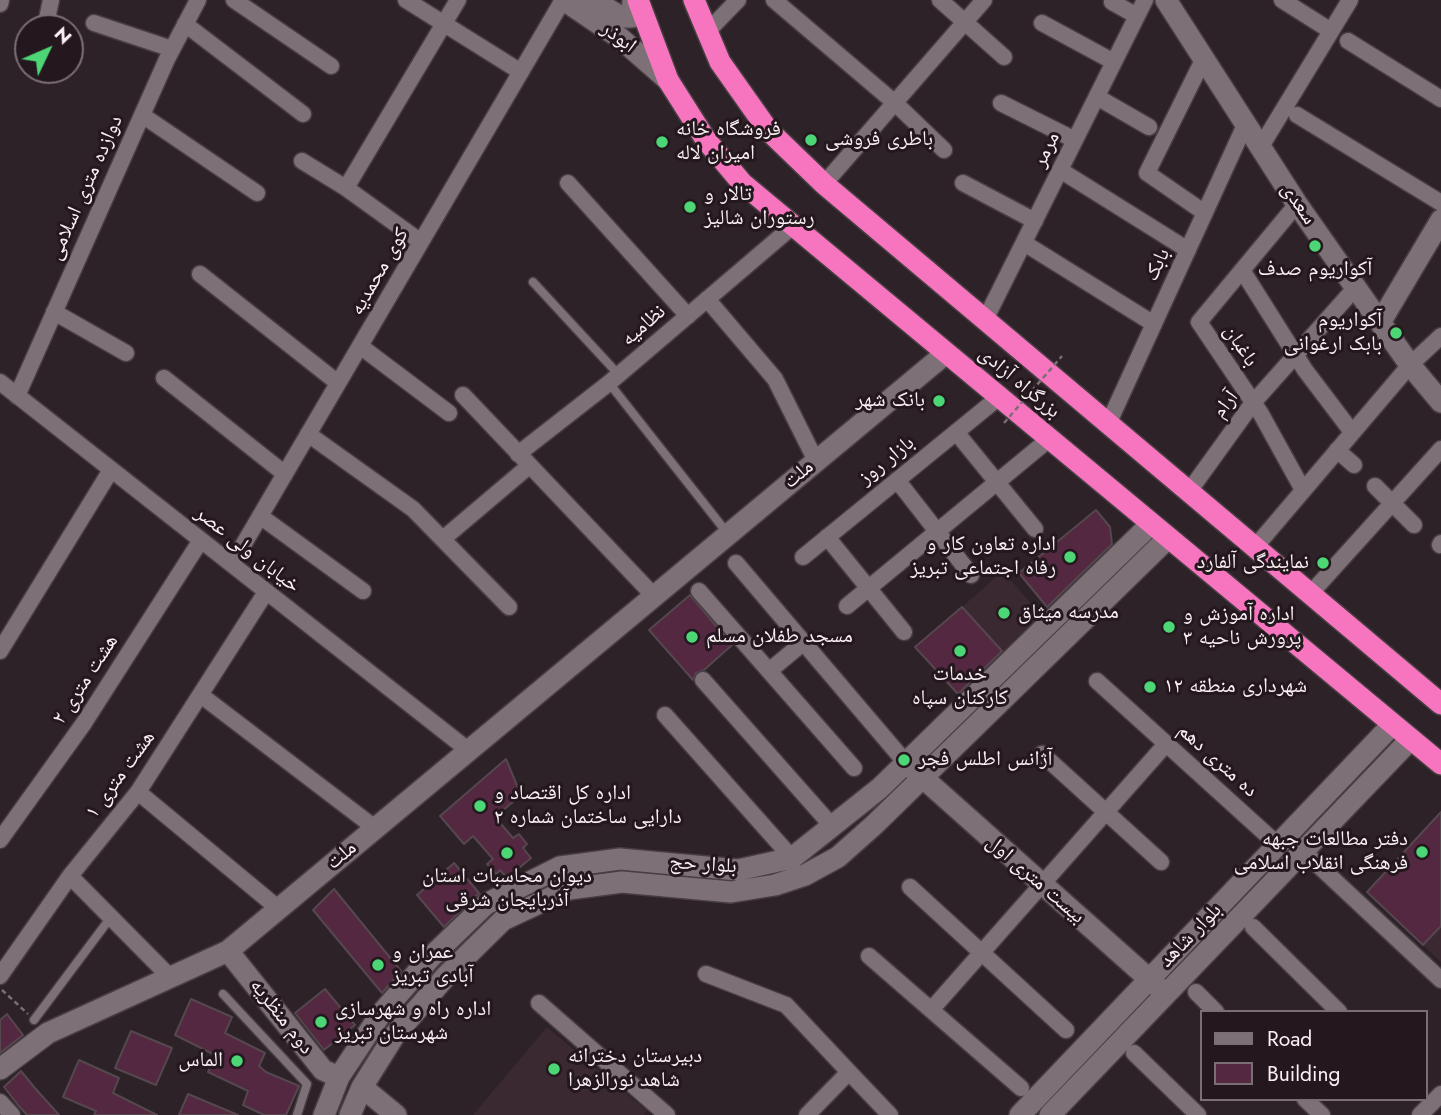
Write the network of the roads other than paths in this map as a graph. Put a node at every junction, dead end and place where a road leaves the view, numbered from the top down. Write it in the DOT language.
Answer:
graph roads {
  1 [pos="198,0"];
  2 [pos="234,0"];
  3 [pos="406,0"];
  4 [pos="458,0"];
  5 [pos="564,0"];
  6 [pos="593,0"];
  7 [pos="636,0"];
  8 [pos="694,0"];
  9 [pos="738,0"];
  10 [pos="774,0"];
  11 [pos="940,0"];
  12 [pos="984,0"];
  13 [pos="1145,0"];
  14 [pos="1166,0"];
  15 [pos="1282,0"];
  16 [pos="1350,0"];
  17 [pos="1112,2"];
  18 [pos="1137,16"];
  19 [pos="965,22"];
  20 [pos="94,23"];
  21 [pos="1042,23"];
  22 [pos="185,24"];
  23 [pos="443,25"];
  24 [pos="1331,31"];
  25 [pos="707,32"];
  26 [pos="1348,41"];
  27 [pos="172,50"];
  28 [pos="1004,57"];
  29 [pos="1203,60"];
  30 [pos="1114,62"];
  31 [pos="331,66"];
  32 [pos="521,72"];
  33 [pos="668,80"];
  34 [pos="1097,97"];
  35 [pos="1441,99"];
  36 [pos="895,103"];
  37 [pos="1001,103"];
  38 [pos="303,114"];
  39 [pos="142,115"];
  40 [pos="1297,115"];
  41 [pos="1245,125"];
  42 [pos="1149,127"];
  43 [pos="1075,140"];
  44 [pos="1260,148"];
  45 [pos="944,150"];
  46 [pos="302,161"];
  47 [pos="1060,170"];
  48 [pos="568,183"];
  49 [pos="963,183"];
  50 [pos="824,184"];
  51 [pos="346,188"];
  52 [pos="257,193"];
  53 [pos="1441,203"];
  54 [pos="1297,204"];
  55 [pos="1205,212"];
  56 [pos="1441,220"];
  57 [pos="1035,221"];
  58 [pos="793,226"];
  59 [pos="421,242"];
  60 [pos="1024,243"];
  61 [pos="1188,250"];
  62 [pos="1242,270"];
  63 [pos="200,274"];
  64 [pos="533,282"];
  65 [pos="1356,287"];
  66 [pos="707,299"];
  67 [pos="54,312"];
  68 [pos="688,316"];
  69 [pos="986,318"];
  70 [pos="1381,321"];
  71 [pos="1154,324"];
  72 [pos="1441,336"];
  73 [pos="360,346"];
  74 [pos="126,353"];
  75 [pos="1295,353"];
  76 [pos="945,354"];
  77 [pos="1410,365"];
  78 [pos="164,379"];
  79 [pos="614,379"];
  80 [pos="0,382"];
  81 [pos="338,383"];
  82 [pos="463,395"];
  83 [pos="17,396"];
  84 [pos="998,398"];
  85 [pos="1441,402"];
  86 [pos="1252,404"];
  87 [pos="449,413"];
  88 [pos="1109,422"];
  89 [pos="956,432"];
  90 [pos="1352,432"];
  91 [pos="308,434"];
  92 [pos="1048,440"];
  93 [pos="1441,449"];
  94 [pos="1336,450"];
  95 [pos="524,460"];
  96 [pos="816,461"];
  97 [pos="1354,465"];
  98 [pos="111,470"];
  99 [pos="285,474"];
  100 [pos="897,480"];
  101 [pos="997,482"];
  102 [pos="1375,486"];
  103 [pos="1189,490"];
  104 [pos="1303,490"];
  105 [pos="1392,502"];
  106 [pos="260,516"];
  107 [pos="1150,525"];
  108 [pos="1414,525"];
  109 [pos="1035,529"];
  110 [pos="937,531"];
  111 [pos="728,534"];
  112 [pos="827,537"];
  113 [pos="444,538"];
  114 [pos="1167,539"];
  115 [pos="201,540"];
  116 [pos="1256,546"];
  117 [pos="1128,547"];
  118 [pos="803,557"];
  119 [pos="1145,561"];
  120 [pos="736,563"];
  121 [pos="232,564"];
  122 [pos="971,575"];
  123 [pos="869,588"];
  124 [pos="363,591"];
  125 [pos="699,591"];
  126 [pos="266,592"];
  127 [pos="1311,593"];
  128 [pos="654,596"];
  129 [pos="847,606"];
  130 [pos="509,607"];
  131 [pos="904,632"];
  132 [pos="804,642"];
  133 [pos="0,651"];
  134 [pos="769,671"];
  135 [pos="703,680"];
  136 [pos="1097,681"];
  137 [pos="202,696"];
  138 [pos="1437,698"];
  139 [pos="665,715"];
  140 [pos="1391,726"];
  141 [pos="1409,741"];
  142 [pos="1166,744"];
  143 [pos="468,750"];
  144 [pos="1042,754"];
  145 [pos="1364,754"];
  146 [pos="906,763"];
  147 [pos="1437,764"];
  148 [pos="854,768"];
  149 [pos="1381,769"];
  150 [pos="922,779"];
  151 [pos="138,792"];
  152 [pos="1107,812"];
  153 [pos="832,826"];
  154 [pos="375,828"];
  155 [pos="0,840"];
  156 [pos="1278,845"];
  157 [pos="1303,851"];
  158 [pos="792,859"];
  159 [pos="1161,862"];
  160 [pos="71,876"];
  161 [pos="910,887"];
  162 [pos="1042,887"];
  163 [pos="513,890"];
  164 [pos="279,909"];
  165 [pos="523,911"];
  166 [pos="111,917"];
  167 [pos="1253,928"];
  168 [pos="228,951"];
  169 [pos="982,953"];
  170 [pos="869,956"];
  171 [pos="706,974"];
  172 [pos="0,976"];
  173 [pos="171,978"];
  174 [pos="1150,979"];
  175 [pos="1441,980"];
  176 [pos="1196,992"];
  177 [pos="223,994"];
  178 [pos="1165,994"];
  179 [pos="539,1003"];
  180 [pos="931,1010"];
  181 [pos="1214,1010"];
  182 [pos="1337,1010"];
  183 [pos="34,1020"];
  184 [pos="1066,1030"];
  185 [pos="1135,1053"];
  186 [pos="0,1069"];
  187 [pos="849,1072"];
  188 [pos="339,1077"];
  189 [pos="362,1087"];
  190 [pos="1021,1088"];
  191 [pos="1308,1101"];
  192 [pos="0,1102"];
  193 [pos="12,1115"];
  194 [pos="297,1115"];
  195 [pos="324,1115"];
  196 [pos="351,1115"];
  197 [pos="396,1115"];
  198 [pos="667,1115"];
  199 [pos="807,1115"];
  200 [pos="890,1115"];
  201 [pos="1020,1115"];
  202 [pos="1050,1115"];
  203 [pos="1198,1115"];
  204 [pos="1322,1115"];
  1 -- 22 [label="street, دوازده متری اسلامی"];
  2 -- 31 [label="street"];
  3 -- 23 [label="street"];
  4 -- 23 [label="street"];
  5 -- 32 [label="street, کوی محمدیه"];
  5 -- 33 [label="main road, ابوذر"];
  6 -- 7 [label="main road, ابوذر"];
  7 -- 33 [label="highway, بزرگراه آزادی"];
  8 -- 25 [label="highway, بزرگراه آزادی"];
  9 -- 25 [label="street"];
  10 -- 36 [label="street"];
  11 -- 19 [label="street"];
  12 -- 19 [label="street"];
  13 -- 18 [label="street, مرمر"];
  14 -- 29 [label="main road, سعدی"];
  15 -- 24 [label="street"];
  16 -- 24 [label="street"];
  17 -- 18 [label="street"];
  18 -- 30 [label="street, مرمر"];
  19 -- 28 [label="street"];
  19 -- 36 [label="street"];
  20 -- 27 [label="street"];
  21 -- 30 [label="street"];
  22 -- 27 [label="street, دوازده متری اسلامی"];
  22 -- 38 [label="street"];
  23 -- 32 [label="street"];
  23 -- 51 [label="street"];
  24 -- 44 [label="street"];
  25 -- 50 [label="highway, بزرگراه آزادی"];
  26 -- 35 [label="street"];
  27 -- 39 [label="street, دوازده متری اسلامی"];
  29 -- 41 [label="main road, سعدی"];
  29 -- 55 [label="street"];
  30 -- 34 [label="street, مرمر"];
  32 -- 59 [label="street, کوی محمدیه"];
  33 -- 58 [label="highway, بزرگراه آزادی"];
  34 -- 42 [label="street"];
  34 -- 43 [label="street, مرمر"];
  36 -- 45 [label="street"];
  36 -- 50 [label="street"];
  37 -- 43 [label="street"];
  39 -- 52 [label="street"];
  39 -- 67 [label="street, دوازده متری اسلامی"];
  40 -- 53 [label="street"];
  41 -- 44 [label="main road, سعدی"];
  41 -- 55 [label="street, بابک"];
  43 -- 47 [label="street, مرمر"];
  44 -- 54 [label="main road, سعدی"];
  46 -- 51 [label="street"];
  47 -- 57 [label="street, مرمر"];
  47 -- 61 [label="street"];
  48 -- 68 [label="street"];
  49 -- 57 [label="street"];
  50 -- 69 [label="highway, بزرگراه آزادی"];
  51 -- 59 [label="street"];
  54 -- 62 [label="street, باغبان"];
  54 -- 65 [label="main road, سعدی"];
  55 -- 61 [label="street, بابک"];
  56 -- 70 [label="main road"];
  57 -- 60 [label="street, مرمر"];
  58 -- 66 [label="street, نظامیه"];
  58 -- 76 [label="highway, بزرگراه آزادی"];
  59 -- 73 [label="street, کوی محمدیه"];
  60 -- 69 [label="street, مرمر"];
  60 -- 71 [label="street"];
  61 -- 71 [label="street, بابک"];
  62 -- 75 [label="street"];
  62 -- 86 [label="street, باغبان"];
  63 -- 81 [label="street"];
  64 -- 79 [label="lane"];
  65 -- 70 [label="main road, سعدی"];
  65 -- 75 [label="street, آرام"];
  66 -- 68 [label="street, نظامیه"];
  66 -- 96 [label="street"];
  67 -- 74 [label="street"];
  67 -- 83 [label="street, دوازده متری اسلامی"];
  68 -- 79 [label="street, نظامیه"];
  69 -- 88 [label="highway, بزرگراه آزادی"];
  70 -- 77 [label="main road, سعدی"];
  71 -- 88 [label="street, بابک"];
  72 -- 77 [label="street"];
  73 -- 81 [label="street, کوی محمدیه"];
  73 -- 87 [label="street"];
  75 -- 86 [label="street, آرام"];
  75 -- 90 [label="street"];
  76 -- 84 [label="highway, بزرگراه آزادی"];
  76 -- 96 [label="main road, ملت"];
  77 -- 85 [label="main road, سعدی"];
  77 -- 90 [label="street"];
  78 -- 99 [label="street"];
  79 -- 95 [label="street, نظامیه"];
  79 -- 111 [label="lane"];
  80 -- 83 [label="street, خیابان ولی عصر"];
  81 -- 91 [label="street, کوی محمدیه"];
  82 -- 95 [label="street"];
  83 -- 98 [label="street, خیابان ولی عصر"];
  84 -- 89 [label="street, بازار روز"];
  84 -- 92 [label="highway, بزرگراه آزادی"];
  86 -- 103 [label="street, آرام"];
  86 -- 104 [label="street, باغبان"];
  88 -- 103 [label="highway, بزرگراه آزادی"];
  89 -- 100 [label="street, بازار روز"];
  89 -- 101 [label="street"];
  90 -- 94 [label="street"];
  91 -- 99 [label="street, کوی محمدیه"];
  91 -- 113 [label="street"];
  92 -- 101 [label="street"];
  92 -- 107 [label="highway, بزرگراه آزادی"];
  93 -- 105 [label="street"];
  94 -- 97 [label="street"];
  94 -- 104 [label="street"];
  95 -- 113 [label="street, نظامیه"];
  95 -- 128 [label="street"];
  96 -- 111 [label="main road, ملت"];
  98 -- 115 [label="street, خیابان ولی عصر"];
  98 -- 133 [label="street"];
  99 -- 106 [label="street, کوی محمدیه"];
  100 -- 110 [label="street"];
  100 -- 112 [label="street, بازار روز"];
  101 -- 109 [label="street"];
  101 -- 110 [label="street"];
  102 -- 105 [label="street"];
  103 -- 116 [label="highway, بزرگراه آزادی"];
  104 -- 116 [label="street"];
  105 -- 108 [label="street"];
  105 -- 127 [label="street"];
  106 -- 121 [label="street, کوی محمدیه"];
  106 -- 124 [label="street"];
  107 -- 114 [label="highway, بزرگراه آزادی"];
  107 -- 117 [label="main road, بلوار حج"];
  110 -- 122 [label="street"];
  110 -- 123 [label="street"];
  111 -- 128 [label="main road, ملت"];
  112 -- 118 [label="street, بازار روز"];
  112 -- 123 [label="street"];
  113 -- 130 [label="street"];
  114 -- 119 [label="main road, بلوار حج"];
  114 -- 140 [label="highway, بزرگراه آزادی"];
  115 -- 121 [label="street, خیابان ولی عصر"];
  115 -- 155 [label="street, هشت متری ۲"];
  116 -- 127 [label="highway, بزرگراه آزادی"];
  117 -- 119 [label="main road"];
  117 -- 146 [label="main road, بلوار حج"];
  119 -- 150 [label="main road, بلوار حج"];
  120 -- 132 [label="street"];
  121 -- 126 [label="street, خیابان ولی عصر"];
  123 -- 129 [label="street"];
  123 -- 131 [label="street"];
  125 -- 134 [label="street"];
  126 -- 137 [label="street, هشت متری ۱"];
  126 -- 143 [label="street, خیابان ولی عصر"];
  127 -- 138 [label="highway, بزرگراه آزادی"];
  128 -- 143 [label="main road, ملت"];
  132 -- 134 [label="street"];
  132 -- 146 [label="street"];
  134 -- 148 [label="street"];
  135 -- 153 [label="street"];
  136 -- 142 [label="street, ده متری دهم"];
  137 -- 151 [label="street, هشت متری ۱"];
  137 -- 154 [label="street"];
  139 -- 158 [label="street"];
  140 -- 141 [label="highway, بزرگراه آزادی"];
  140 -- 145 [label="main road, بلوار شاهد"];
  141 -- 147 [label="highway, بزرگراه آزادی"];
  141 -- 149 [label="main road, بلوار شاهد"];
  142 -- 152 [label="street"];
  142 -- 156 [label="street, ده متری دهم"];
  143 -- 154 [label="main road, ملت"];
  144 -- 152 [label="street"];
  145 -- 149 [label="main road"];
  145 -- 156 [label="main road, بلوار شاهد"];
  146 -- 150 [label="main road, بیست متری اول"];
  146 -- 153 [label="main road, بلوار حج"];
  149 -- 157 [label="main road, بلوار شاهد"];
  150 -- 162 [label="main road, بیست متری اول"];
  150 -- 165 [label="main road, بلوار حج"];
  151 -- 160 [label="street, هشت متری ۱"];
  151 -- 164 [label="street"];
  152 -- 159 [label="street"];
  152 -- 162 [label="street"];
  153 -- 158 [label="main road, بلوار حج"];
  154 -- 164 [label="main road, ملت"];
  156 -- 174 [label="main road, بلوار شاهد"];
  157 -- 175 [label="street"];
  157 -- 178 [label="main road, بلوار شاهد"];
  158 -- 163 [label="main road, بلوار حج"];
  160 -- 166 [label="street"];
  160 -- 172 [label="street, هشت متری ۱"];
  161 -- 169 [label="street"];
  162 -- 169 [label="street"];
  162 -- 174 [label="main road, بیست متری اول"];
  163 -- 165 [label="main road"];
  163 -- 188 [label="main road, بلوار حج"];
  164 -- 168 [label="main road, ملت"];
  165 -- 189 [label="main road, بلوار حج"];
  166 -- 173 [label="street"];
  166 -- 183 [label="lane"];
  167 -- 182 [label="street"];
  168 -- 173 [label="main road, ملت"];
  168 -- 188 [label="main road, دوم منظریه"];
  169 -- 180 [label="street"];
  169 -- 184 [label="street"];
  170 -- 180 [label="street"];
  171 -- 187 [label="street"];
  173 -- 186 [label="main road, ملت"];
  174 -- 178 [label="main road, بیست متری اول"];
  174 -- 201 [label="main road, بلوار شاهد"];
  176 -- 181 [label="street"];
  177 -- 194 [label="lane"];
  178 -- 202 [label="main road, بلوار شاهد"];
  179 -- 198 [label="street"];
  180 -- 190 [label="street"];
  185 -- 203 [label="street"];
  187 -- 199 [label="street"];
  187 -- 200 [label="street"];
  188 -- 195 [label="main road, بلوار حج"];
  189 -- 196 [label="main road, بلوار حج"];
  189 -- 197 [label="main road"];
  191 -- 204 [label="street"];
  192 -- 193 [label="street"];
}
